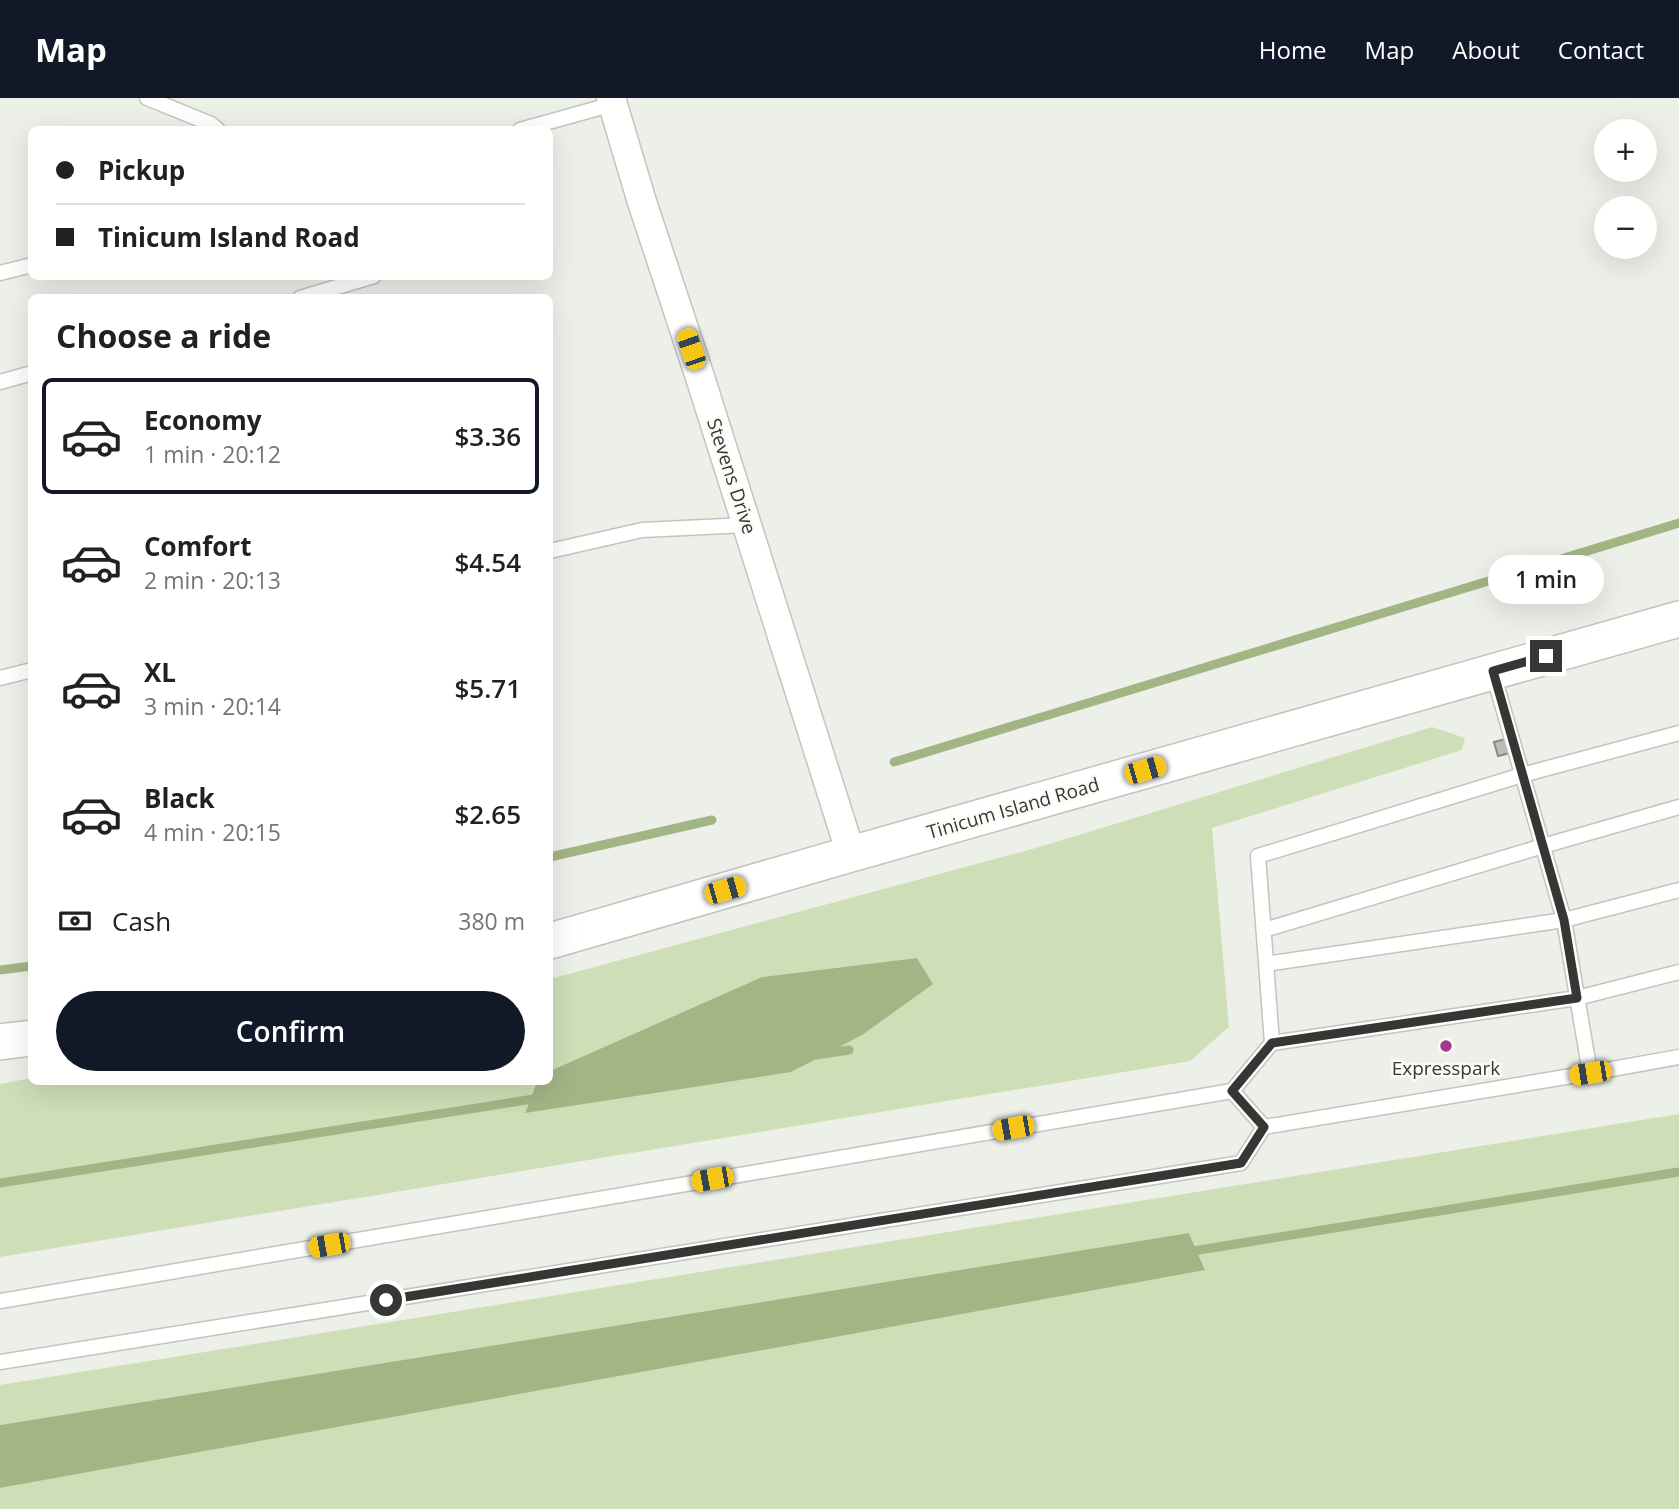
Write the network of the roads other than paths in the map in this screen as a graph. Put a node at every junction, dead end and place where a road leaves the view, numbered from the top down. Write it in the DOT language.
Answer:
graph roads {
  1 [pos="147,98"];
  2 [pos="612,101"];
  3 [pos="213,126"];
  4 [pos="533,126"];
  5 [pos="28,266"];
  6 [pos="0,274"];
  7 [pos="361,280"];
  8 [pos="313,294"];
  9 [pos="28,374"];
  10 [pos="0,382"];
  11 [pos="747,525"];
  12 [pos="553,550"];
  13 [pos="1679,619"];
  14 [pos="28,671"];
  15 [pos="1493,671"];
  16 [pos="0,678"];
  17 [pos="1679,733"];
  18 [pos="1522,775"];
  19 [pos="1679,807"];
  20 [pos="1543,846"];
  21 [pos="851,854"];
  22 [pos="1679,890"];
  23 [pos="1564,920"];
  24 [pos="1264,930"];
  25 [pos="553,940"];
  26 [pos="1266,964"];
  27 [pos="1679,972"];
  28 [pos="1577,998"];
  29 [pos="28,1038"];
  30 [pos="0,1042"];
  31 [pos="1272,1043"];
  32 [pos="1679,1057"];
  33 [pos="1590,1073"];
  34 [pos="1232,1091"];
  35 [pos="1264,1127"];
  36 [pos="0,1301"];
  37 [pos="0,1362"];
  1 -- 3 [label="lane"];
  2 -- 4 [label="lane"];
  2 -- 11 [label="street, Stevens Drive"];
  5 -- 6 [label="lane"];
  7 -- 8 [label="lane"];
  9 -- 10 [label="lane"];
  11 -- 12 [label="lane"];
  11 -- 21 [label="street, Stevens Drive"];
  13 -- 15 [label="street, Tinicum Island Road"];
  14 -- 16 [label="lane"];
  15 -- 18 [label="lane"];
  15 -- 21 [label="street, Tinicum Island Road"];
  17 -- 18 [label="lane"];
  18 -- 20 [label="lane"];
  18 -- 24 [label="lane"];
  19 -- 20 [label="lane"];
  20 -- 23 [label="lane"];
  20 -- 24 [label="lane"];
  21 -- 25 [label="street, Tinicum Island Road"];
  22 -- 23 [label="lane"];
  23 -- 26 [label="lane"];
  23 -- 28 [label="lane"];
  24 -- 26 [label="lane"];
  26 -- 31 [label="lane"];
  27 -- 28 [label="lane"];
  28 -- 31 [label="lane"];
  28 -- 33 [label="lane"];
  29 -- 30 [label="street"];
  31 -- 34 [label="lane"];
  32 -- 33 [label="lane"];
  33 -- 35 [label="lane"];
  34 -- 35 [label="lane"];
  34 -- 36 [label="lane"];
  35 -- 37 [label="lane"];
}
